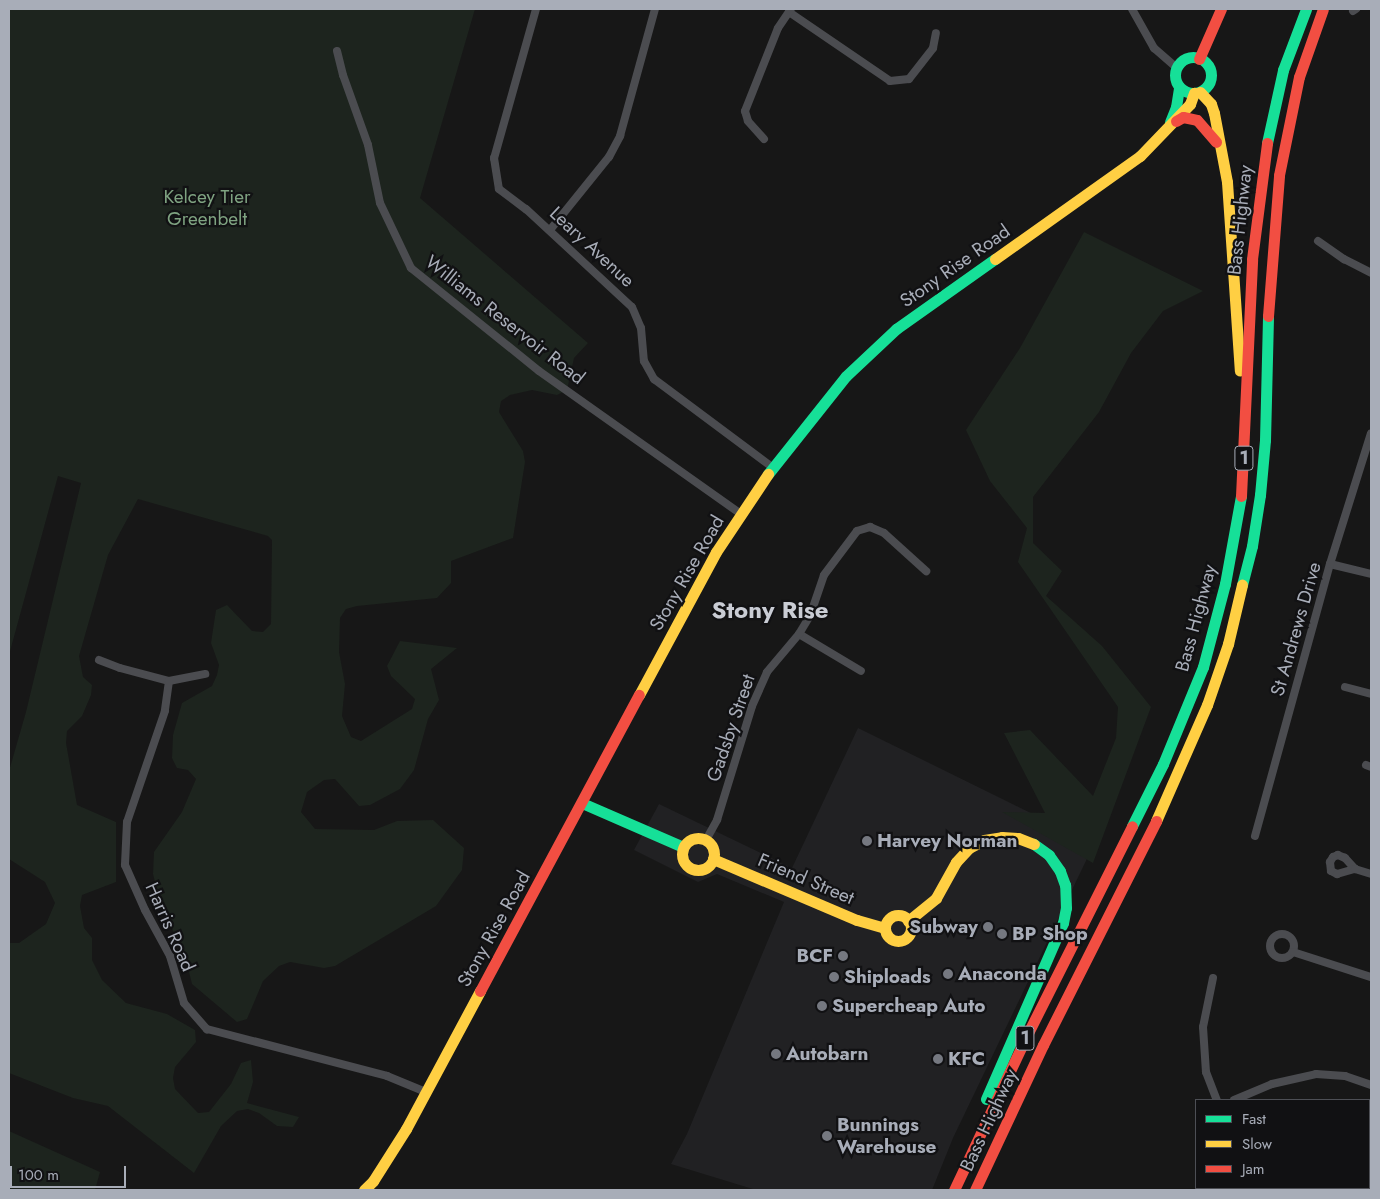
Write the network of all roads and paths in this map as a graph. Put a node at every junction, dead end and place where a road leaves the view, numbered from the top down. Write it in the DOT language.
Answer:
graph roads {
  1 [pos="536,9"];
  2 [pos="655,9"];
  3 [pos="1132,9"];
  4 [pos="1221,9"];
  5 [pos="1306,9"];
  6 [pos="1323,9"];
  7 [pos="790,10"];
  8 [pos="936,33"];
  9 [pos="337,52"];
  10 [pos="1199,59"];
  11 [pos="1177,68"];
  12 [pos="1179,87"];
  13 [pos="1197,92"];
  14 [pos="1176,121"];
  15 [pos="1166,128"];
  16 [pos="764,139"];
  17 [pos="1219,145"];
  18 [pos="550,230"];
  19 [pos="1318,241"];
  20 [pos="1371,273"];
  21 [pos="1371,433"];
  22 [pos="772,467"];
  23 [pos="1244,472"];
  24 [pos="741,514"];
  25 [pos="1330,564"];
  26 [pos="926,571"];
  27 [pos="1371,574"];
  28 [pos="799,634"];
  29 [pos="99,660"];
  30 [pos="861,671"];
  31 [pos="206,674"];
  32 [pos="169,681"];
  33 [pos="1345,687"];
  34 [pos="1371,694"];
  35 [pos="582,803"];
  36 [pos="1255,836"];
  37 [pos="706,840"];
  38 [pos="683,847"];
  39 [pos="714,859"];
  40 [pos="1355,869"];
  41 [pos="1371,874"];
  42 [pos="908,920"];
  43 [pos="885,928"];
  44 [pos="1292,952"];
  45 [pos="1371,977"];
  46 [pos="1213,978"];
  47 [pos="1371,1085"];
  48 [pos="426,1092"];
  49 [pos="1217,1099"];
  50 [pos="1236,1099"];
  51 [pos="387,1158"];
  52 [pos="963,1170"];
  53 [pos="355,1190"];
  54 [pos="364,1190"];
  55 [pos="954,1190"];
  56 [pos="976,1190"];
  1 -- 18 [label="street, Leary Avenue"];
  2 -- 18 [label="street"];
  3 -- 11 [label="street"];
  4 -- 10 [label="main road"];
  5 -- 23 [label="main road, Bass Highway / 1"];
  6 -- 56 [label="main road, Bass Highway / 1"];
  7 -- 8 [label="street"];
  7 -- 16 [label="street"];
  9 -- 24 [label="street, Williams Reservoir Road"];
  10 -- 11 [label="main road"];
  10 -- 13 [label="main road"];
  11 -- 12 [label="main road"];
  12 -- 13 [label="main road"];
  12 -- 15 [label="main road, Stony Rise Road"];
  13 -- 14 [label="main road, Stony Rise Road"];
  13 -- 17 [label="main road"];
  14 -- 15 [label="main road, Stony Rise Road"];
  14 -- 17 [label="main road"];
  15 -- 22 [label="main road, Stony Rise Road"];
  17 -- 23 [label="main road"];
  18 -- 22 [label="street, Leary Avenue"];
  19 -- 20 [label="street"];
  21 -- 25 [label="street, St Andrews Drive"];
  22 -- 24 [label="main road, Stony Rise Road"];
  23 -- 52 [label="main road, Bass Highway / 1"];
  24 -- 35 [label="main road, Stony Rise Road"];
  25 -- 27 [label="street"];
  25 -- 36 [label="street, St Andrews Drive"];
  26 -- 28 [label="street, Gadsby Street"];
  28 -- 30 [label="street"];
  28 -- 37 [label="street, Gadsby Street"];
  29 -- 32 [label="street"];
  31 -- 32 [label="street"];
  32 -- 48 [label="street, Harris Road"];
  33 -- 34 [label="street"];
  35 -- 38 [label="main road"];
  35 -- 48 [label="main road, Stony Rise Road"];
  37 -- 38 [label="main road"];
  37 -- 39 [label="main road"];
  38 -- 39 [label="main road"];
  39 -- 43 [label="main road, Friend Street"];
  40 -- 41 [label="street"];
  42 -- 43 [label="main road"];
  42 -- 43 [label="main road"];
  42 -- 52 [label="main road"];
  44 -- 45 [label="street"];
  46 -- 49 [label="street"];
  47 -- 50 [label="street"];
  48 -- 51 [label="main road, Stony Rise Road"];
  51 -- 53 [label="main road, Stony Rise Road"];
  51 -- 54 [label="main road, Stony Rise Road"];
  52 -- 55 [label="main road, Bass Highway / 1"];
}
